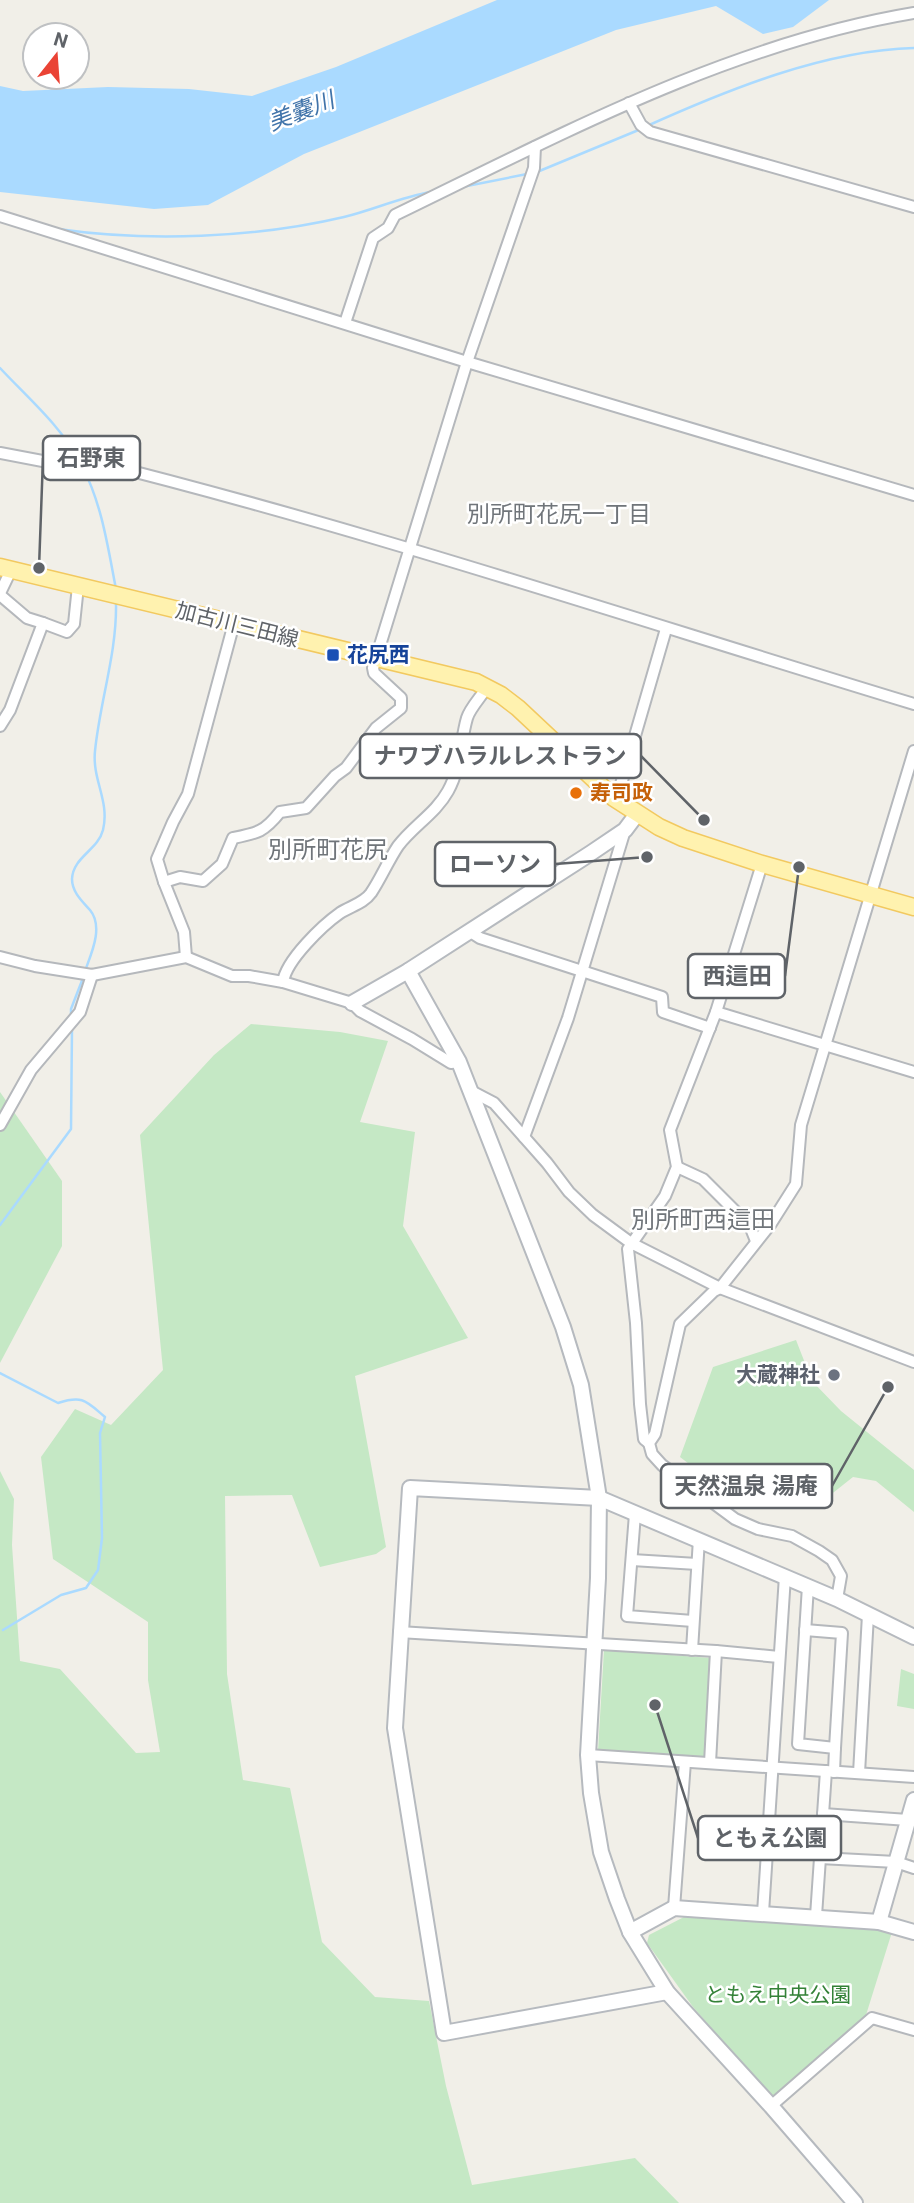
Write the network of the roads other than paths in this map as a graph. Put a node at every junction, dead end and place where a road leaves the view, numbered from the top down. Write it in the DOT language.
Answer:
graph roads {
  1 [pos="914,13"];
  2 [pos="629,103"];
  3 [pos="536,147"];
  4 [pos="914,207"];
  5 [pos="0,216"];
  6 [pos="345,323"];
  7 [pos="467,362"];
  8 [pos="0,453"];
  9 [pos="914,495"];
  10 [pos="410,550"];
  11 [pos="5,569"];
  12 [pos="78,586"];
  13 [pos="0,594"];
  14 [pos="43,623"];
  15 [pos="234,623"];
  16 [pos="666,629"];
  17 [pos="376,659"];
  18 [pos="487,687"];
  19 [pos="914,704"];
  20 [pos="0,726"];
  21 [pos="914,751"];
  22 [pos="614,798"];
  23 [pos="637,814"];
  24 [pos="625,830"];
  25 [pos="762,864"];
  26 [pos="164,882"];
  27 [pos="871,896"];
  28 [pos="914,907"];
  29 [pos="469,931"];
  30 [pos="0,957"];
  31 [pos="186,957"];
  32 [pos="408,971"];
  33 [pos="583,971"];
  34 [pos="92,975"];
  35 [pos="283,982"];
  36 [pos="352,1003"];
  37 [pos="716,1012"];
  38 [pos="710,1028"];
  39 [pos="825,1045"];
  40 [pos="459,1062"];
  41 [pos="914,1072"];
  42 [pos="471,1091"];
  43 [pos="0,1125"];
  44 [pos="524,1138"];
  45 [pos="677,1167"];
  46 [pos="756,1241"];
  47 [pos="631,1243"];
  48 [pos="720,1289"];
  49 [pos="914,1362"];
  50 [pos="649,1443"];
  51 [pos="599,1498"];
  52 [pos="635,1514"];
  53 [pos="699,1539"];
  54 [pos="632,1560"];
  55 [pos="697,1564"];
  56 [pos="785,1577"];
  57 [pos="808,1586"];
  58 [pos="837,1599"];
  59 [pos="868,1615"];
  60 [pos="693,1621"];
  61 [pos="805,1630"];
  62 [pos="400,1632"];
  63 [pos="914,1637"];
  64 [pos="593,1644"];
  65 [pos="692,1650"];
  66 [pos="716,1651"];
  67 [pos="779,1657"];
  68 [pos="835,1748"];
  69 [pos="589,1755"];
  70 [pos="685,1762"];
  71 [pos="710,1763"];
  72 [pos="772,1768"];
  73 [pos="830,1771"];
  74 [pos="859,1773"];
  75 [pos="914,1777"];
  76 [pos="914,1800"];
  77 [pos="822,1814"];
  78 [pos="908,1820"];
  79 [pos="820,1857"];
  80 [pos="896,1862"];
  81 [pos="914,1868"];
  82 [pos="674,1908"];
  83 [pos="763,1913"];
  84 [pos="816,1916"];
  85 [pos="879,1922"];
  86 [pos="630,1932"];
  87 [pos="914,1932"];
  88 [pos="667,1993"];
  89 [pos="914,2030"];
  90 [pos="771,2106"];
  91 [pos="855,2203"];
  1 -- 2 [label="street"];
  2 -- 3 [label="street"];
  2 -- 4 [label="street"];
  3 -- 6 [label="street"];
  3 -- 7 [label="street"];
  5 -- 6 [label="street"];
  6 -- 7 [label="street"];
  7 -- 9 [label="street"];
  7 -- 10 [label="street"];
  8 -- 10 [label="street"];
  10 -- 16 [label="street"];
  10 -- 17 [label="street"];
  11 -- 12 [label="main road, 加古川三田線"];
  11 -- 13 [label="street"];
  12 -- 14 [label="street"];
  12 -- 15 [label="main road, 加古川三田線"];
  13 -- 14 [label="street"];
  14 -- 20 [label="street"];
  15 -- 17 [label="main road, 加古川三田線"];
  15 -- 26 [label="street"];
  16 -- 19 [label="street"];
  16 -- 22 [label="street"];
  17 -- 18 [label="main road, 加古川三田線"];
  17 -- 26 [label="street"];
  18 -- 22 [label="main road, 加古川三田線"];
  18 -- 35 [label="street"];
  21 -- 27 [label="street"];
  22 -- 23 [label="main road, 加古川三田線"];
  23 -- 24 [label="street"];
  23 -- 25 [label="main road, 加古川三田線"];
  24 -- 29 [label="street"];
  24 -- 33 [label="street"];
  25 -- 27 [label="main road, 加古川三田線"];
  25 -- 37 [label="street"];
  26 -- 31 [label="street"];
  27 -- 28 [label="main road, 加古川三田線"];
  27 -- 39 [label="street"];
  29 -- 32 [label="street"];
  29 -- 33 [label="street"];
  30 -- 34 [label="street"];
  31 -- 34 [label="street"];
  31 -- 35 [label="street"];
  32 -- 36 [label="street"];
  32 -- 40 [label="street"];
  33 -- 38 [label="street"];
  33 -- 44 [label="street"];
  34 -- 43 [label="street"];
  35 -- 36 [label="street"];
  36 -- 40 [label="street"];
  37 -- 38 [label="street"];
  37 -- 39 [label="street"];
  38 -- 45 [label="street"];
  39 -- 41 [label="street"];
  39 -- 46 [label="street"];
  40 -- 42 [label="street"];
  42 -- 44 [label="street"];
  42 -- 51 [label="street"];
  44 -- 47 [label="street"];
  45 -- 46 [label="street"];
  45 -- 47 [label="street"];
  46 -- 48 [label="street"];
  47 -- 48 [label="street"];
  47 -- 50 [label="street"];
  48 -- 49 [label="street"];
  48 -- 50 [label="street"];
  50 -- 58 [label="street"];
  51 -- 52 [label="street"];
  51 -- 62 [label="street"];
  51 -- 64 [label="street"];
  52 -- 53 [label="street"];
  52 -- 54 [label="street"];
  53 -- 55 [label="street"];
  53 -- 56 [label="street"];
  54 -- 55 [label="street"];
  54 -- 60 [label="street"];
  55 -- 60 [label="street"];
  56 -- 57 [label="street"];
  56 -- 67 [label="street"];
  57 -- 58 [label="street"];
  57 -- 61 [label="street"];
  58 -- 59 [label="street"];
  59 -- 63 [label="street"];
  59 -- 74 [label="street"];
  60 -- 65 [label="street"];
  61 -- 68 [label="street"];
  61 -- 68 [label="street"];
  62 -- 64 [label="street"];
  62 -- 88 [label="street"];
  64 -- 65 [label="street"];
  64 -- 69 [label="street"];
  65 -- 66 [label="street"];
  66 -- 67 [label="street"];
  66 -- 71 [label="street"];
  67 -- 72 [label="street"];
  68 -- 73 [label="street"];
  69 -- 70 [label="street"];
  69 -- 86 [label="street"];
  70 -- 71 [label="street"];
  70 -- 82 [label="street"];
  71 -- 72 [label="street"];
  72 -- 73 [label="street"];
  72 -- 83 [label="street"];
  73 -- 74 [label="street"];
  73 -- 77 [label="street"];
  74 -- 75 [label="street"];
  76 -- 78 [label="street"];
  77 -- 78 [label="street"];
  77 -- 79 [label="street"];
  78 -- 80 [label="street"];
  79 -- 80 [label="street"];
  79 -- 84 [label="street"];
  80 -- 81 [label="street"];
  80 -- 85 [label="street"];
  82 -- 83 [label="street"];
  82 -- 86 [label="street"];
  83 -- 84 [label="street"];
  84 -- 85 [label="street"];
  85 -- 87 [label="street"];
  86 -- 88 [label="street"];
  88 -- 90 [label="street"];
  89 -- 90 [label="street"];
  90 -- 91 [label="street"];
}
